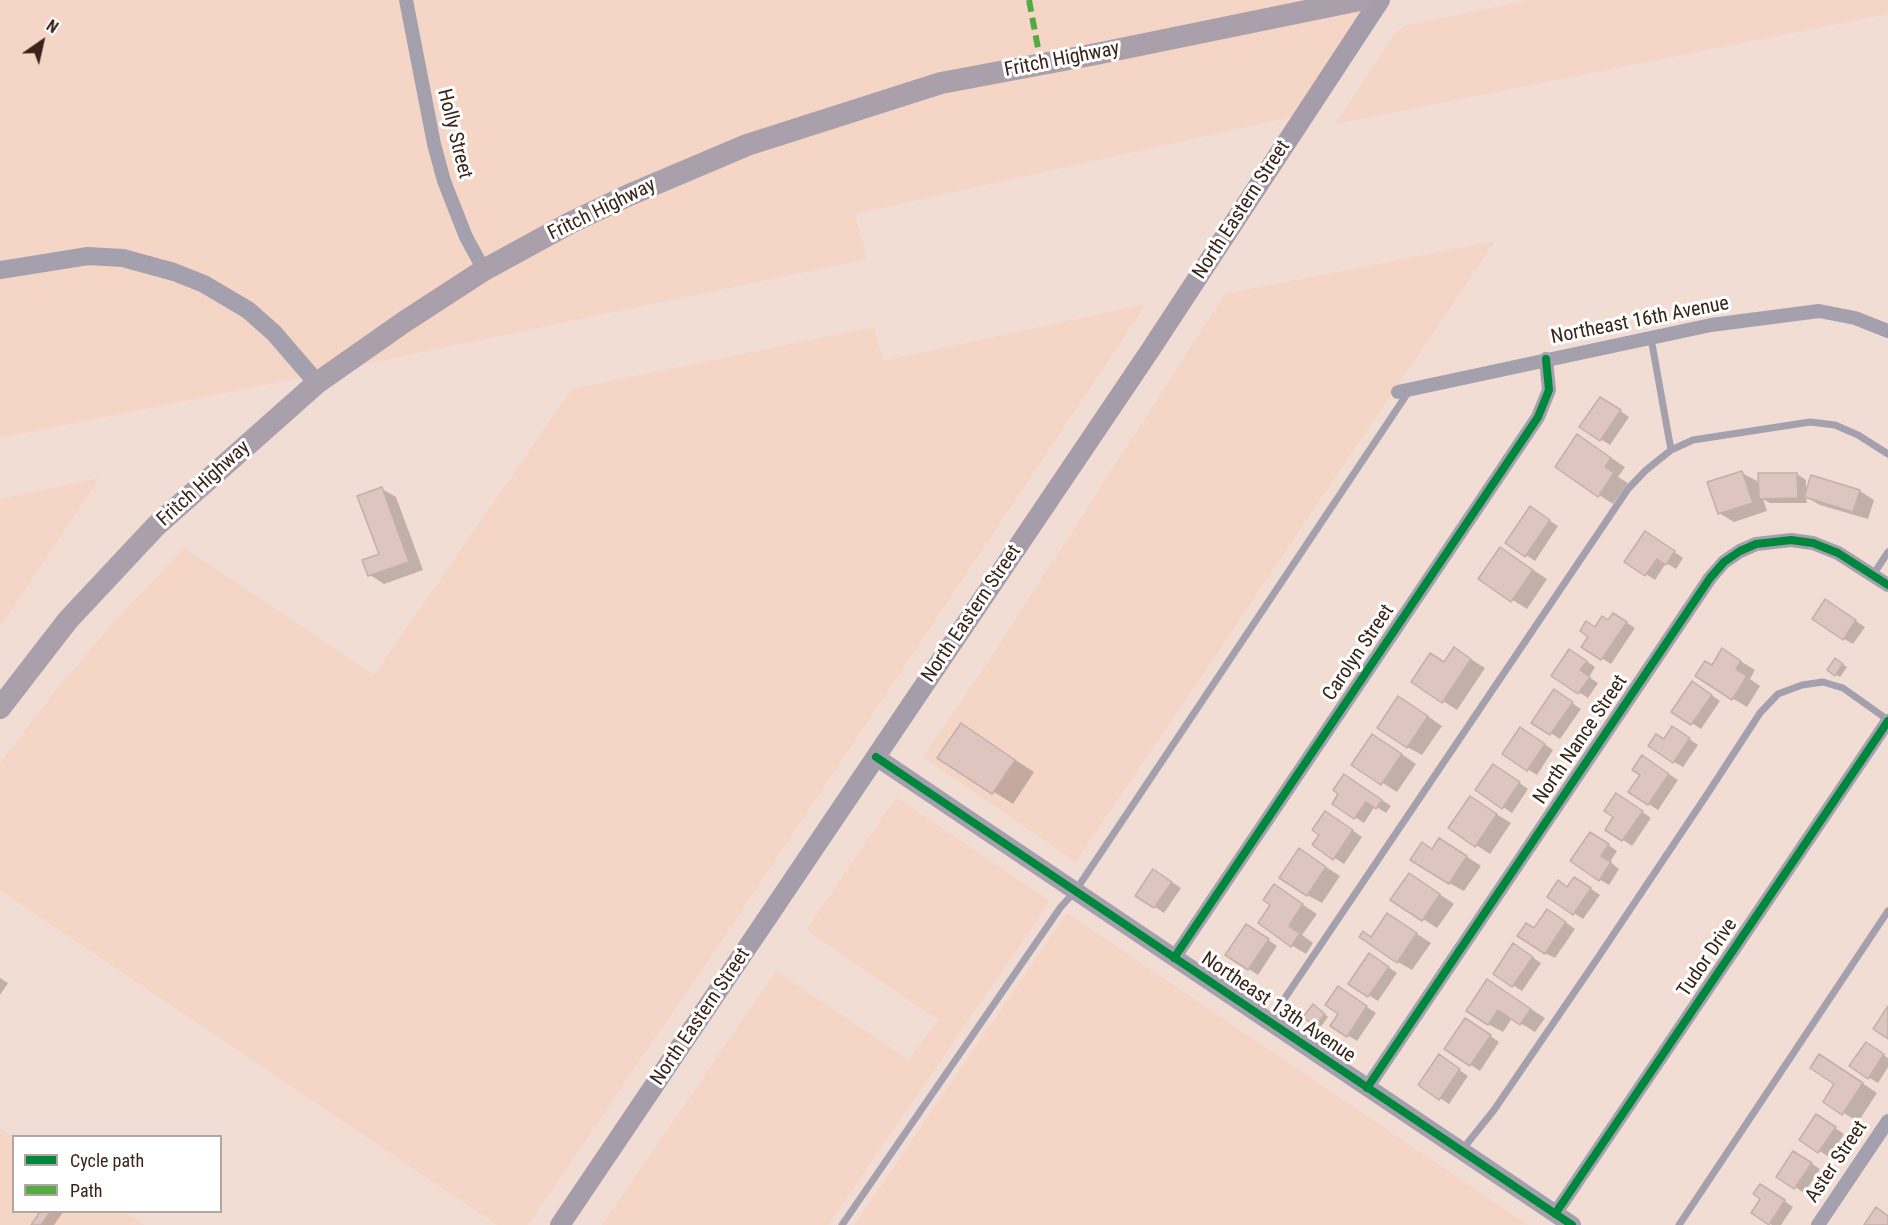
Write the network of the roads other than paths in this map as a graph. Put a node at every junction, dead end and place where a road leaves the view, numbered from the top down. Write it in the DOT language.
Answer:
graph roads {
  1 [pos="406,0"];
  2 [pos="1360,0"];
  3 [pos="1380,0"];
  4 [pos="0,270"];
  5 [pos="484,270"];
  6 [pos="1888,331"];
  7 [pos="1651,338"];
  8 [pos="1546,359"];
  9 [pos="317,383"];
  10 [pos="1404,390"];
  11 [pos="1671,450"];
  12 [pos="1888,454"];
  13 [pos="1888,552"];
  14 [pos="1873,575"];
  15 [pos="1888,585"];
  16 [pos="0,708"];
  17 [pos="1888,721"];
  18 [pos="876,756"];
  19 [pos="1076,890"];
  20 [pos="1888,911"];
  21 [pos="1174,958"];
  22 [pos="1269,1022"];
  23 [pos="1367,1088"];
  24 [pos="1888,1121"];
  25 [pos="1462,1151"];
  26 [pos="1556,1214"];
  27 [pos="560,1225"];
  28 [pos="842,1225"];
  29 [pos="1572,1225"];
  30 [pos="1679,1225"];
  31 [pos="1818,1225"];
  1 -- 5 [label="street, Holly Street"];
  2 -- 5 [label="main road, Fritch Highway"];
  3 -- 18 [label="main road, North Eastern Street"];
  4 -- 9 [label="street"];
  5 -- 9 [label="main road, Fritch Highway"];
  6 -- 7 [label="street, Northeast 16th Avenue"];
  7 -- 8 [label="street, Northeast 16th Avenue"];
  7 -- 11 [label="lane"];
  8 -- 10 [label="street, Northeast 16th Avenue"];
  8 -- 21 [label="street, Carolyn Street"];
  9 -- 16 [label="main road, Fritch Highway"];
  10 -- 19 [label="lane"];
  11 -- 12 [label="lane"];
  11 -- 22 [label="lane"];
  13 -- 14 [label="lane"];
  14 -- 15 [label="street, North Nance Street"];
  14 -- 23 [label="street, North Nance Street"];
  17 -- 25 [label="lane"];
  17 -- 26 [label="street, Tudor Drive"];
  18 -- 19 [label="street, Northeast 13th Avenue"];
  18 -- 27 [label="main road, North Eastern Street"];
  19 -- 21 [label="street, Northeast 13th Avenue"];
  19 -- 28 [label="lane"];
  20 -- 30 [label="lane"];
  21 -- 22 [label="street, Northeast 13th Avenue"];
  22 -- 23 [label="street, Northeast 13th Avenue"];
  23 -- 25 [label="street, Northeast 13th Avenue"];
  24 -- 31 [label="street, Aster Street"];
  25 -- 26 [label="street, Northeast 13th Avenue"];
  26 -- 29 [label="street, Northeast 13th Avenue"];
}
